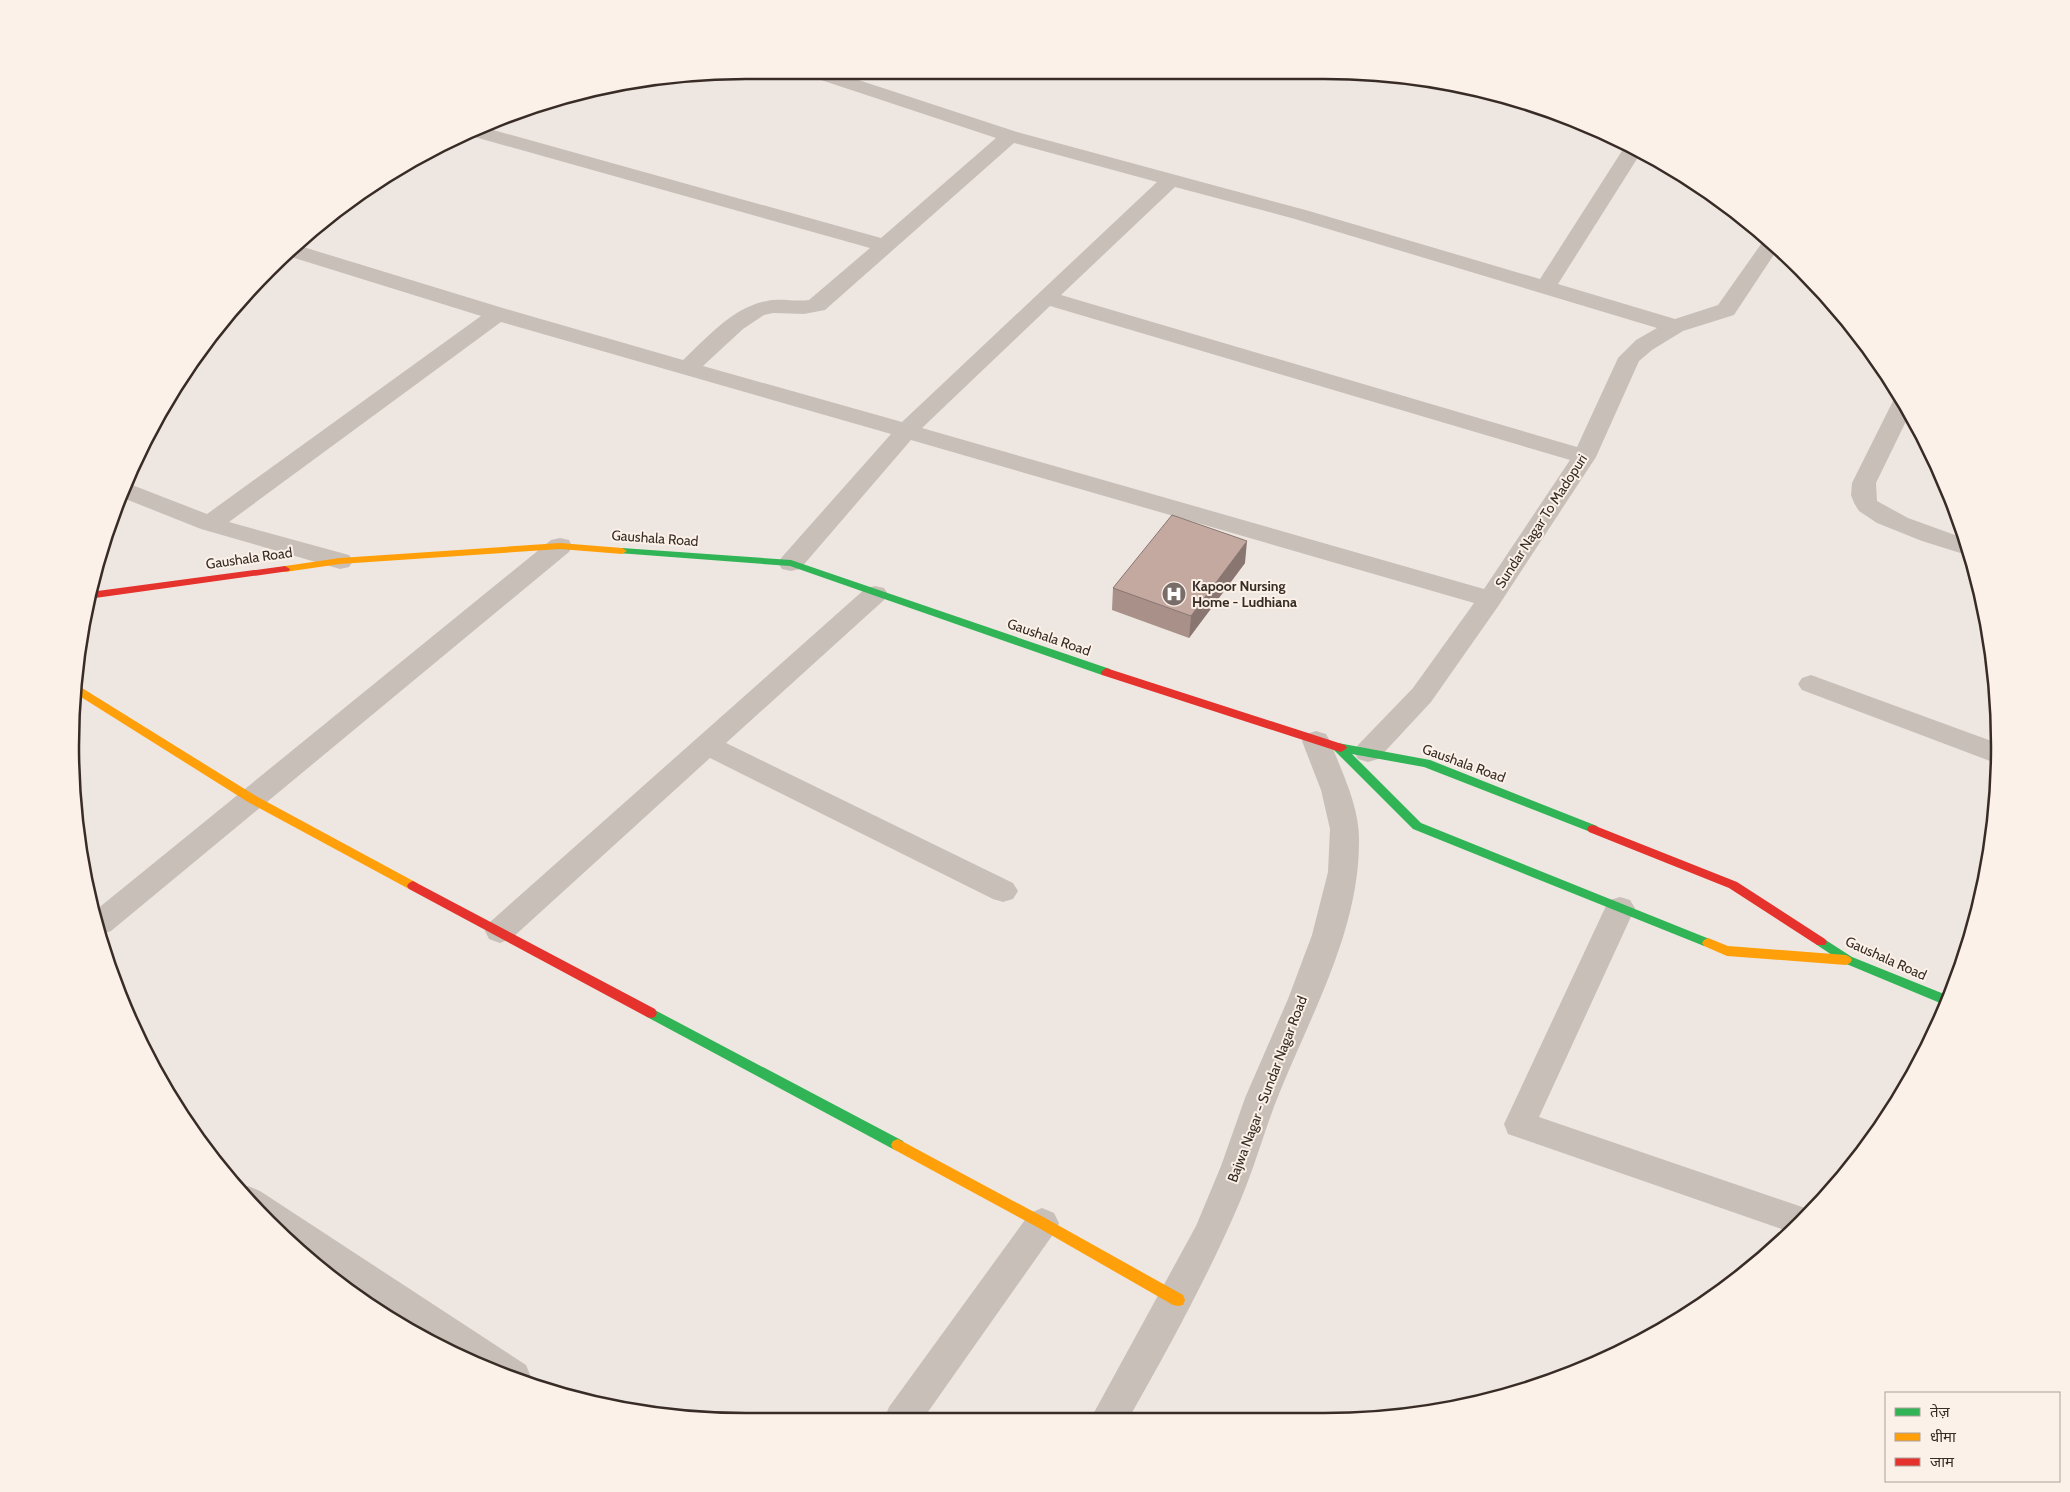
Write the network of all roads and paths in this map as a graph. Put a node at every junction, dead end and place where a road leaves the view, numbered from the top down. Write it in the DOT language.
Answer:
graph roads {
  1 [pos="837,79"];
  2 [pos="483,133"];
  3 [pos="1010,136"];
  4 [pos="1630,154"];
  5 [pos="1170,180"];
  6 [pos="887,246"];
  7 [pos="1768,248"];
  8 [pos="297,253"];
  9 [pos="1545,288"];
  10 [pos="1047,298"];
  11 [pos="498,314"];
  12 [pos="1675,326"];
  13 [pos="688,368"];
  14 [pos="1900,409"];
  15 [pos="907,430"];
  16 [pos="1584,458"];
  17 [pos="130,492"];
  18 [pos="210,524"];
  19 [pos="1960,545"];
  20 [pos="560,546"];
  21 [pos="340,561"];
  22 [pos="791,563"];
  23 [pos="874,594"];
  24 [pos="96,595"];
  25 [pos="1490,599"];
  26 [pos="1811,684"];
  27 [pos="81,693"];
  28 [pos="1327,744"];
  29 [pos="706,745"];
  30 [pos="1368,752"];
  31 [pos="1991,752"];
  32 [pos="252,799"];
  33 [pos="1004,891"];
  34 [pos="1620,908"];
  35 [pos="102,922"];
  36 [pos="500,931"];
  37 [pos="1848,960"];
  38 [pos="1941,999"];
  39 [pos="275,1219"];
  40 [pos="1795,1219"];
  41 [pos="1042,1223"];
  42 [pos="1178,1300"];
  43 [pos="489,1361"];
  44 [pos="906,1413"];
  45 [pos="1112,1413"];
  1 -- 3 [label="street"];
  2 -- 6 [label="street"];
  3 -- 5 [label="street"];
  3 -- 6 [label="street"];
  4 -- 9 [label="street"];
  5 -- 9 [label="street"];
  5 -- 10 [label="street"];
  6 -- 13 [label="street"];
  7 -- 12 [label="street, Sundar Nagar To Madopuri"];
  8 -- 11 [label="street"];
  9 -- 12 [label="street"];
  10 -- 15 [label="street"];
  10 -- 16 [label="street"];
  11 -- 13 [label="street"];
  11 -- 18 [label="street"];
  12 -- 16 [label="street, Sundar Nagar To Madopuri"];
  13 -- 15 [label="street"];
  14 -- 19 [label="street"];
  15 -- 22 [label="street"];
  15 -- 25 [label="street"];
  16 -- 25 [label="street, Sundar Nagar To Madopuri"];
  17 -- 18 [label="street"];
  18 -- 21 [label="street"];
  20 -- 21 [label="street, Gaushala Road"];
  20 -- 22 [label="street, Gaushala Road"];
  20 -- 32 [label="street"];
  21 -- 24 [label="street, Gaushala Road"];
  22 -- 23 [label="street, Gaushala Road"];
  23 -- 28 [label="street, Gaushala Road"];
  23 -- 29 [label="street"];
  25 -- 30 [label="street, Sundar Nagar To Madopuri"];
  26 -- 31 [label="street"];
  27 -- 32 [label="street"];
  28 -- 30 [label="street, Gaushala Road"];
  28 -- 34 [label="street"];
  28 -- 42 [label="street, Bajwa Nagar - Sundar Nagar Road"];
  29 -- 33 [label="street"];
  29 -- 36 [label="street"];
  30 -- 37 [label="street, Gaushala Road"];
  32 -- 35 [label="street"];
  32 -- 36 [label="street"];
  34 -- 37 [label="street"];
  34 -- 40 [label="street"];
  36 -- 41 [label="street"];
  37 -- 38 [label="street, Gaushala Road"];
  39 -- 43 [label="street"];
  41 -- 42 [label="street"];
  41 -- 44 [label="street"];
  42 -- 45 [label="street, Bajwa Nagar - Sundar Nagar Road"];
}
